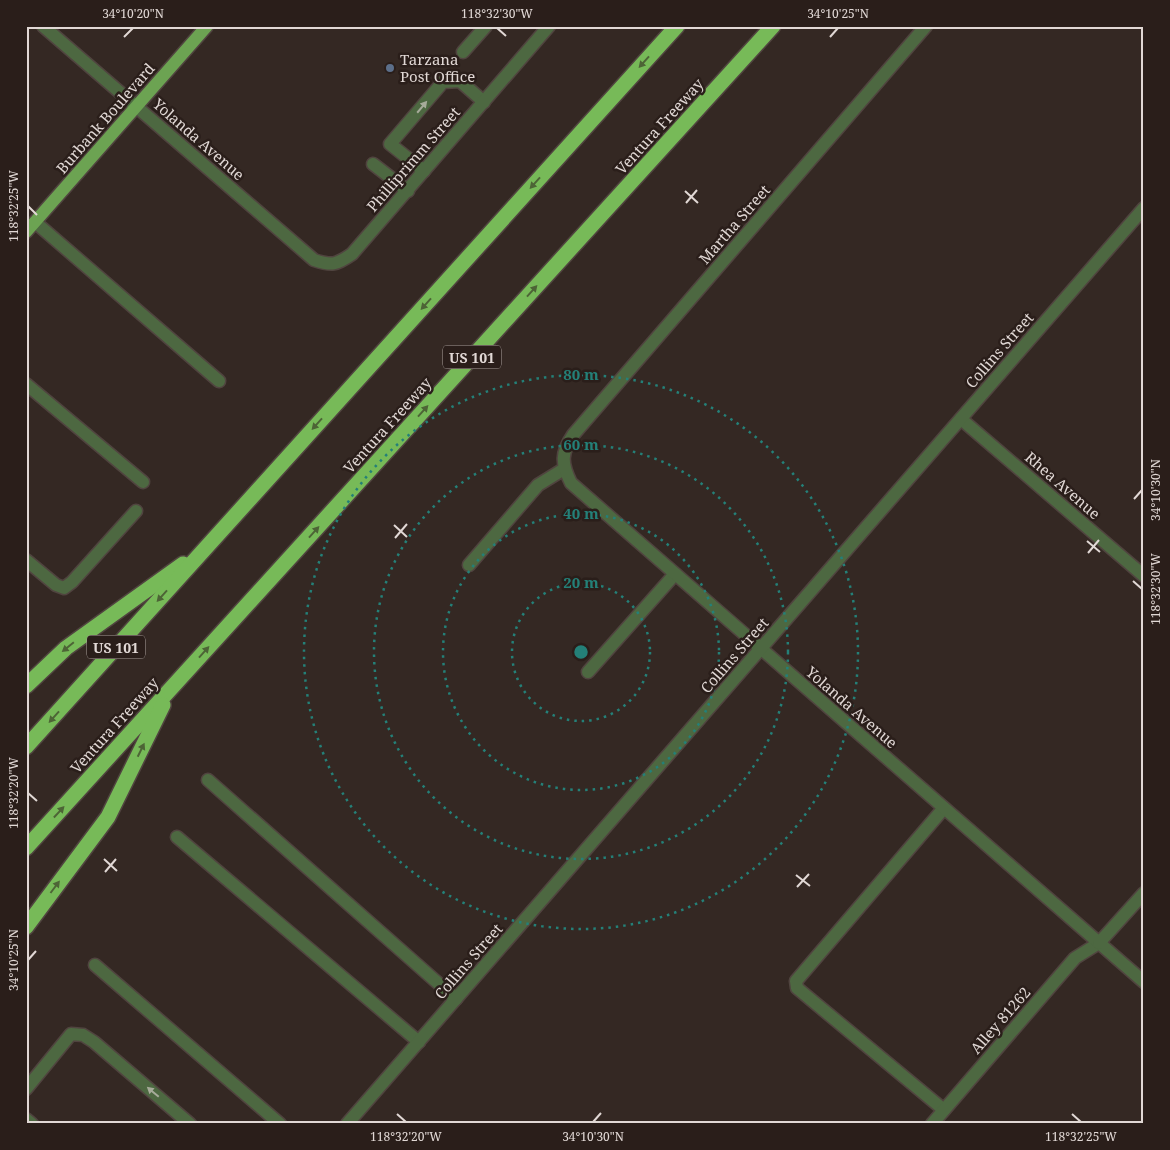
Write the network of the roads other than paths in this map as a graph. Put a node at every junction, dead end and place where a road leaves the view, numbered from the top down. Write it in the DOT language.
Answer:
graph roads {
  1 [pos="43,26"];
  2 [pos="207,26"];
  3 [pos="486,26"];
  4 [pos="549,26"];
  5 [pos="677,26"];
  6 [pos="773,26"];
  7 [pos="926,26"];
  8 [pos="463,52"];
  9 [pos="484,102"];
  10 [pos="137,107"];
  11 [pos="373,164"];
  12 [pos="424,171"];
  13 [pos="408,191"];
  14 [pos="1144,208"];
  15 [pos="30,227"];
  16 [pos="338,263"];
  17 [pos="220,381"];
  18 [pos="26,384"];
  19 [pos="961,419"];
  20 [pos="564,469"];
  21 [pos="143,482"];
  22 [pos="136,511"];
  23 [pos="207,547"];
  24 [pos="26,560"];
  25 [pos="469,564"];
  26 [pos="675,574"];
  27 [pos="1144,576"];
  28 [pos="761,649"];
  29 [pos="588,672"];
  30 [pos="26,686"];
  31 [pos="172,688"];
  32 [pos="26,747"];
  33 [pos="208,780"];
  34 [pos="944,808"];
  35 [pos="177,837"];
  36 [pos="26,848"];
  37 [pos="1144,892"];
  38 [pos="26,926"];
  39 [pos="1099,943"];
  40 [pos="95,964"];
  41 [pos="1144,982"];
  42 [pos="456,998"];
  43 [pos="419,1042"];
  44 [pos="26,1089"];
  45 [pos="944,1110"];
  46 [pos="26,1119"];
  47 [pos="32,1124"];
  48 [pos="190,1124"];
  49 [pos="280,1124"];
  50 [pos="347,1124"];
  51 [pos="932,1124"];
  1 -- 10 [label="street, Yolanda Avenue"];
  2 -- 10 [label="main road, Burbank Boulevard"];
  3 -- 8 [label="street"];
  4 -- 9 [label="street, Philliprimm Street"];
  5 -- 23 [label="highway, US 101, one-way"];
  31 -- 6 [label="highway, Ventura Freeway / US 101, one-way"];
  7 -- 20 [label="street, Martha Street"];
  9 -- 12 [label="street, Philliprimm Street"];
  12 -- 9 [label="street, one-way"];
  10 -- 15 [label="main road, Burbank Boulevard"];
  10 -- 16 [label="street, Yolanda Avenue"];
  11 -- 13 [label="street"];
  12 -- 13 [label="street, Philliprimm Street"];
  13 -- 16 [label="street, Philliprimm Street"];
  14 -- 19 [label="street, Collins Street"];
  15 -- 17 [label="street"];
  18 -- 21 [label="street"];
  19 -- 27 [label="street, Rhea Avenue"];
  19 -- 28 [label="street, Collins Street"];
  20 -- 25 [label="street"];
  20 -- 26 [label="street, Yolanda Avenue"];
  22 -- 24 [label="street"];
  23 -- 30 [label="highway, one-way"];
  23 -- 32 [label="highway, US 101, one-way"];
  26 -- 28 [label="street, Yolanda Avenue"];
  26 -- 29 [label="street"];
  28 -- 34 [label="street, Yolanda Avenue"];
  28 -- 42 [label="street, Collins Street"];
  36 -- 31 [label="highway, Ventura Freeway / US 101, one-way"];
  38 -- 31 [label="highway, one-way"];
  33 -- 42 [label="street"];
  34 -- 39 [label="street, Yolanda Avenue"];
  34 -- 45 [label="street"];
  35 -- 43 [label="street"];
  37 -- 39 [label="street, Alley 81262"];
  39 -- 41 [label="street, Yolanda Avenue"];
  39 -- 45 [label="street, Alley 81262"];
  40 -- 49 [label="street"];
  42 -- 43 [label="street, Collins Street"];
  43 -- 50 [label="street, Collins Street"];
  48 -- 44 [label="street, one-way"];
  45 -- 51 [label="street, Alley 81262"];
  46 -- 47 [label="street"];
}
